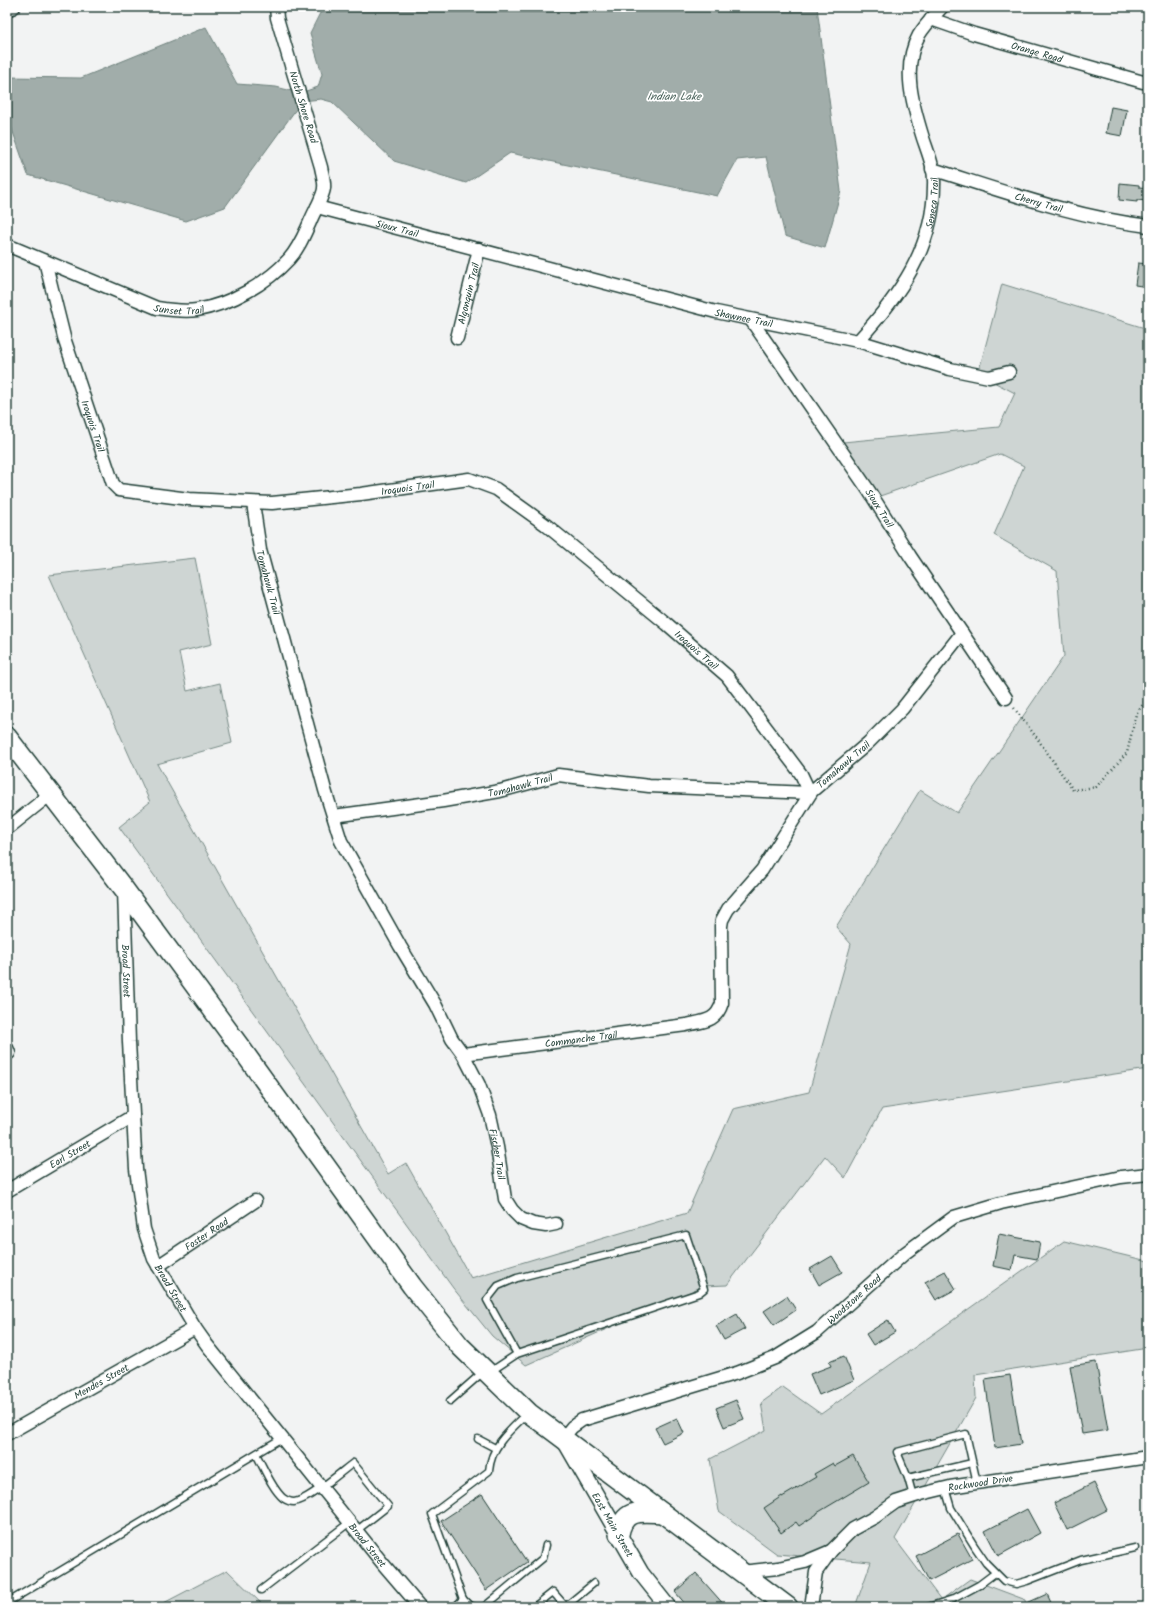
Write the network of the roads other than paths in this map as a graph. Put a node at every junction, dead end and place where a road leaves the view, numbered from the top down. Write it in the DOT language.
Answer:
graph roads {
  1 [pos="14,7"];
  2 [pos="276,7"];
  3 [pos="942,7"];
  4 [pos="7,10"];
  5 [pos="931,19"];
  6 [pos="1143,82"];
  7 [pos="932,169"];
  8 [pos="317,207"];
  9 [pos="1148,226"];
  10 [pos="7,245"];
  11 [pos="479,249"];
  12 [pos="45,261"];
  13 [pos="751,320"];
  14 [pos="457,338"];
  15 [pos="858,341"];
  16 [pos="1010,372"];
  17 [pos="253,502"];
  18 [pos="962,633"];
  19 [pos="1006,698"];
  20 [pos="7,737"];
  21 [pos="52,793"];
  22 [pos="810,793"];
  23 [pos="334,816"];
  24 [pos="7,829"];
  25 [pos="124,889"];
  26 [pos="462,1054"];
  27 [pos="133,1116"];
  28 [pos="1148,1174"];
  29 [pos="7,1191"];
  30 [pos="255,1201"];
  31 [pos="556,1224"];
  32 [pos="158,1266"];
  33 [pos="195,1328"];
  34 [pos="518,1354"];
  35 [pos="486,1372"];
  36 [pos="450,1401"];
  37 [pos="529,1413"];
  38 [pos="7,1434"];
  39 [pos="282,1438"];
  40 [pos="563,1438"];
  41 [pos="478,1439"];
  42 [pos="495,1448"];
  43 [pos="256,1454"];
  44 [pos="1148,1457"];
  45 [pos="972,1463"];
  46 [pos="908,1478"];
  47 [pos="977,1483"];
  48 [pos="322,1487"];
  49 [pos="945,1488"];
  50 [pos="913,1496"];
  51 [pos="662,1513"];
  52 [pos="353,1526"];
  53 [pos="619,1534"];
  54 [pos="546,1545"];
  55 [pos="1135,1548"];
  56 [pos="831,1551"];
  57 [pos="740,1572"];
  58 [pos="995,1573"];
  59 [pos="594,1583"];
  60 [pos="261,1590"];
  61 [pos="463,1599"];
  62 [pos="10,1601"];
  63 [pos="662,1605"];
  64 [pos="420,1607"];
  65 [pos="455,1607"];
  66 [pos="474,1607"];
  67 [pos="484,1607"];
  68 [pos="534,1607"];
  69 [pos="565,1607"];
  70 [pos="788,1607"];
  71 [pos="811,1607"];
  72 [pos="928,1607"];
  1 -- 4 [label="street"];
  2 -- 8 [label="street, North Shore Road"];
  3 -- 5 [label="street, Seneca Trail"];
  5 -- 6 [label="street, Orange Road"];
  5 -- 7 [label="street, Seneca Trail"];
  7 -- 9 [label="street, Cherry Trail"];
  7 -- 15 [label="street, Seneca Trail"];
  8 -- 11 [label="street, Sioux Trail"];
  8 -- 12 [label="street, Sunset Trail"];
  10 -- 12 [label="street, Sunset Trail"];
  11 -- 13 [label="street, Shawnee Trail"];
  11 -- 14 [label="street, Algonquin Trail"];
  12 -- 17 [label="street, Iroquois Trail"];
  13 -- 15 [label="street, Shawnee Trail"];
  13 -- 18 [label="street, Sioux Trail"];
  15 -- 16 [label="street, Shawnee Trail"];
  17 -- 22 [label="street, Iroquois Trail"];
  17 -- 23 [label="street, Tomahawk Trail"];
  18 -- 19 [label="street, Sioux Trail"];
  18 -- 22 [label="street, Tomahawk Trail"];
  20 -- 21 [label="main road"];
  21 -- 24 [label="street"];
  21 -- 25 [label="main road"];
  22 -- 23 [label="street, Tomahawk Trail"];
  22 -- 26 [label="street, Commanche Trail"];
  23 -- 26 [label="street"];
  25 -- 27 [label="street, Broad Street"];
  25 -- 35 [label="main road"];
  26 -- 31 [label="street, Fischer Trail"];
  27 -- 29 [label="street, Earl Street"];
  27 -- 32 [label="street, Broad Street"];
  28 -- 40 [label="street, Woodstone Road"];
  30 -- 32 [label="street, Foster Road"];
  32 -- 33 [label="street, Broad Street"];
  33 -- 38 [label="street, Mendes Street"];
  33 -- 39 [label="street, Broad Street"];
  34 -- 34 [label="lane"];
  34 -- 35 [label="lane"];
  35 -- 36 [label="lane"];
  35 -- 37 [label="main road"];
  37 -- 40 [label="main road"];
  37 -- 42 [label="lane"];
  39 -- 43 [label="lane"];
  39 -- 48 [label="street, Broad Street"];
  40 -- 51 [label="main road"];
  40 -- 53 [label="street, East Main Street"];
  41 -- 42 [label="lane"];
  42 -- 61 [label="lane"];
  43 -- 48 [label="lane"];
  43 -- 62 [label="lane"];
  44 -- 47 [label="street, Rockwood Drive"];
  45 -- 46 [label="lane"];
  45 -- 46 [label="lane"];
  45 -- 47 [label="lane"];
  46 -- 50 [label="lane"];
  47 -- 49 [label="street, Rockwood Drive"];
  48 -- 52 [label="street, Broad Street"];
  48 -- 52 [label="lane"];
  49 -- 50 [label="street, Rockwood Drive"];
  49 -- 58 [label="lane"];
  50 -- 56 [label="street, Rockwood Drive"];
  51 -- 53 [label="main road"];
  51 -- 57 [label="main road"];
  52 -- 60 [label="lane"];
  52 -- 64 [label="street, Broad Street"];
  53 -- 63 [label="street, East Main Street"];
  54 -- 67 [label="lane"];
  55 -- 58 [label="lane"];
  56 -- 57 [label="street, Rockwood Drive"];
  56 -- 71 [label="street, Rockwood Drive"];
  57 -- 70 [label="main road"];
  58 -- 72 [label="lane"];
  59 -- 69 [label="lane"];
  61 -- 65 [label="lane"];
  61 -- 66 [label="lane"];
  68 -- 69 [label="lane"];
}
